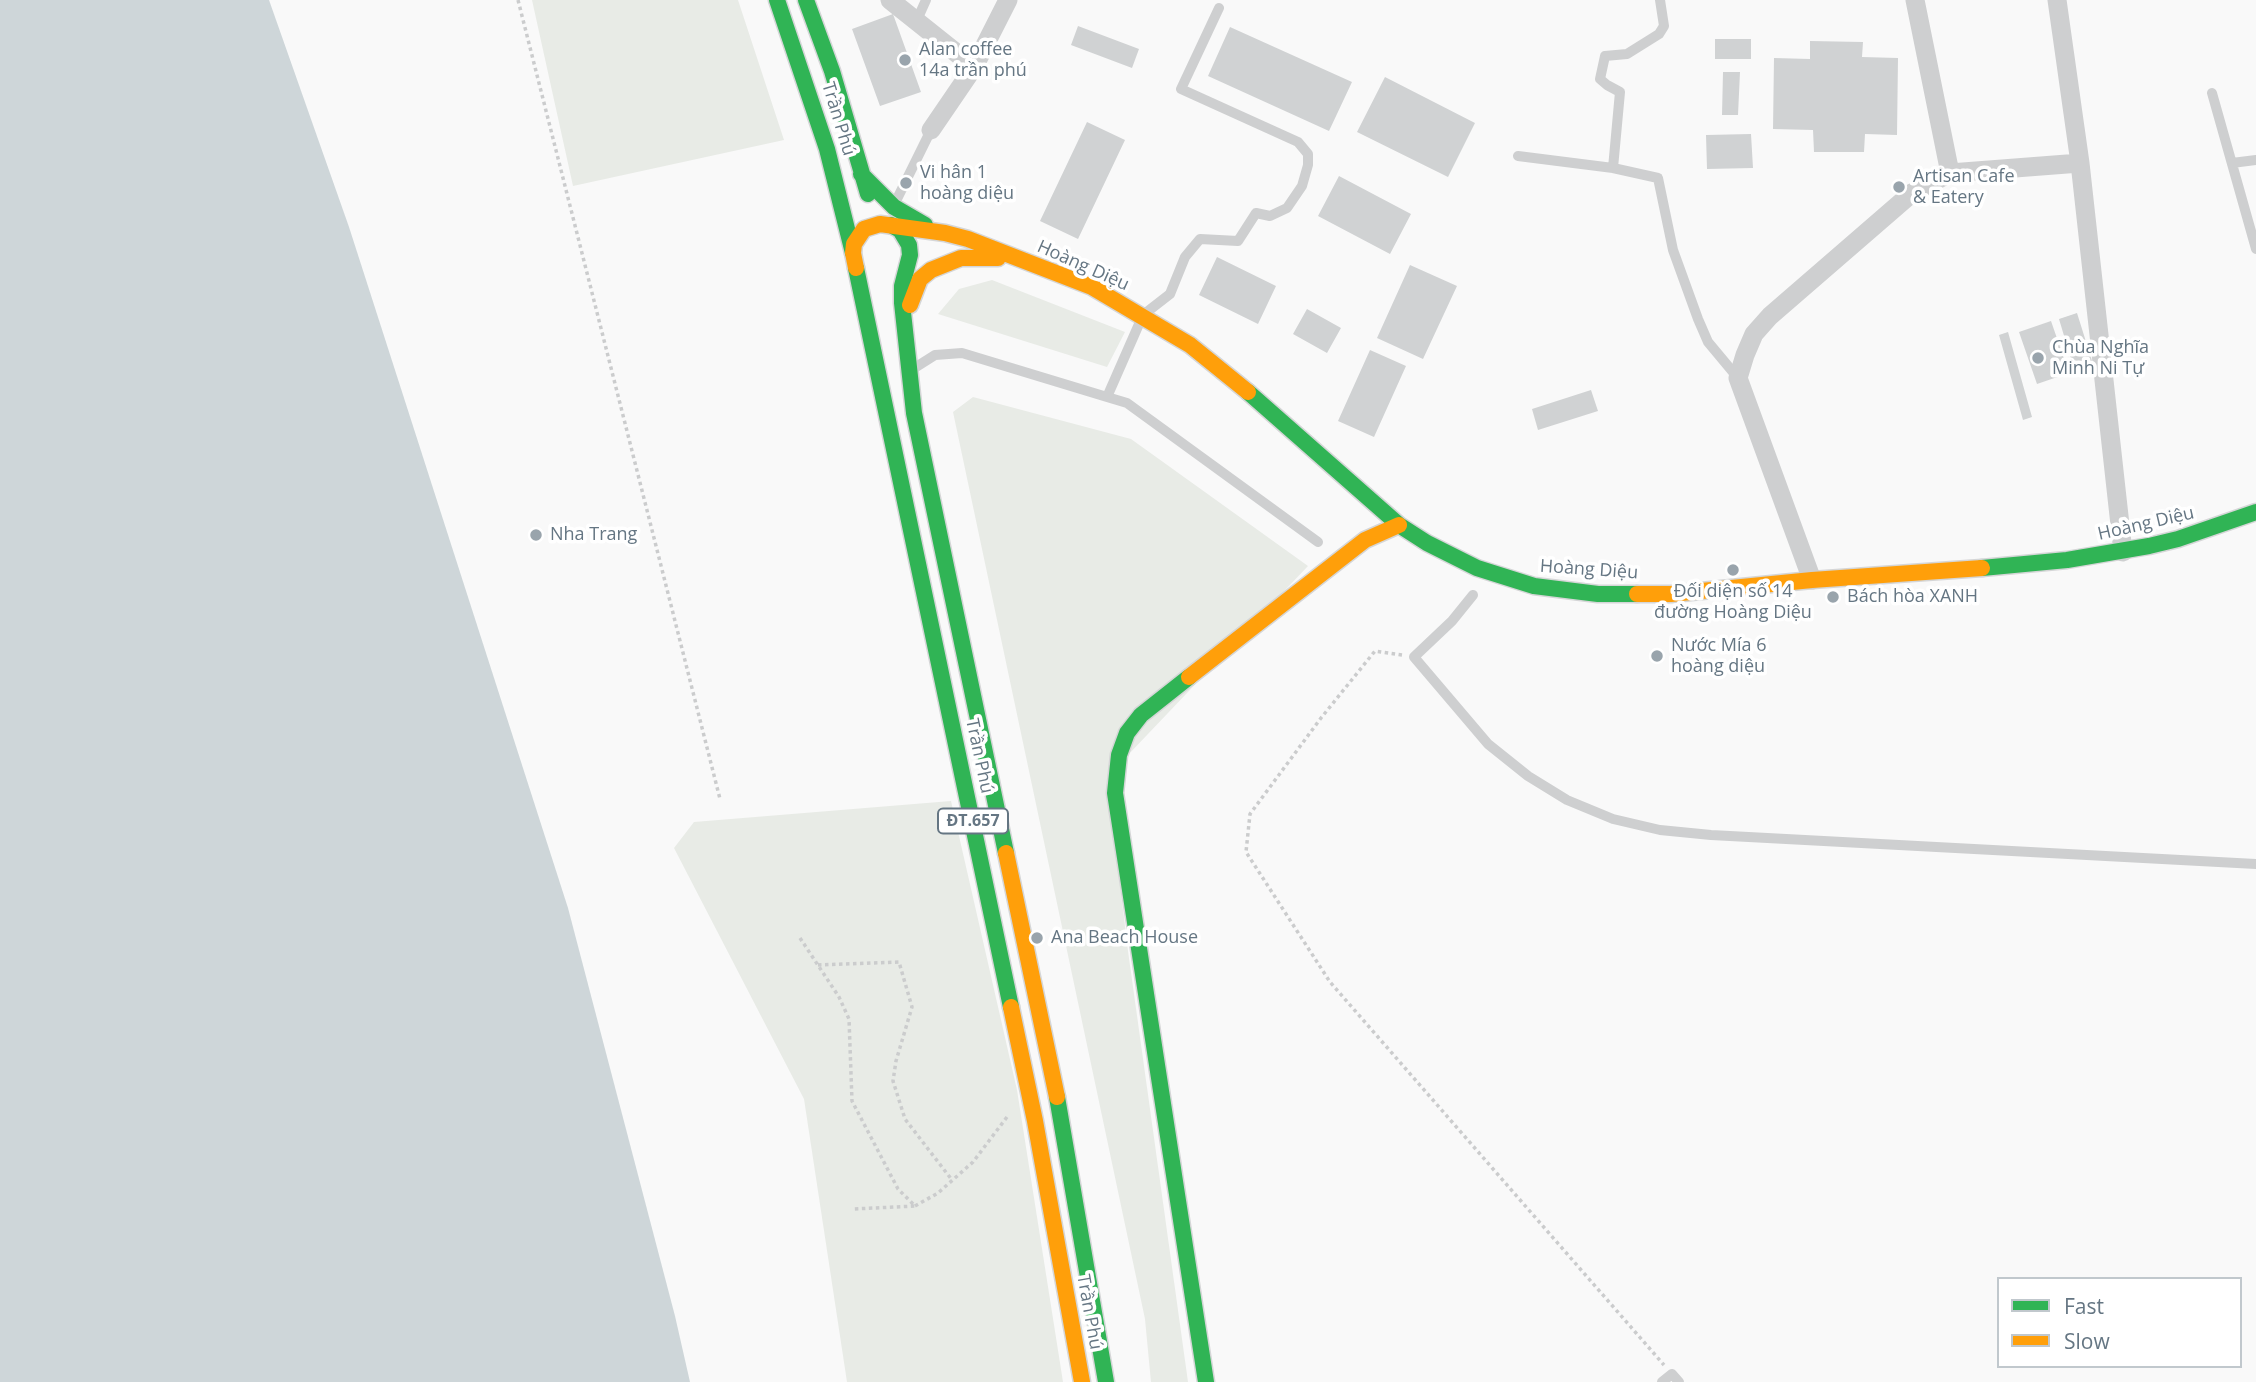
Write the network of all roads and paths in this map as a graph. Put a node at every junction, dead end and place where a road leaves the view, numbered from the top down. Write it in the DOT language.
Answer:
graph roads {
  1 [pos="518,0"];
  2 [pos="777,0"];
  3 [pos="806,0"];
  4 [pos="890,0"];
  5 [pos="926,0"];
  6 [pos="1008,0"];
  7 [pos="1660,0"];
  8 [pos="1915,0"];
  9 [pos="2057,0"];
  10 [pos="1219,8"];
  11 [pos="917,20"];
  12 [pos="974,67"];
  13 [pos="2212,93"];
  14 [pos="932,130"];
  15 [pos="1518,156"];
  16 [pos="2256,160"];
  17 [pos="2080,163"];
  18 [pos="2232,163"];
  19 [pos="1613,168"];
  20 [pos="1950,173"];
  21 [pos="861,174"];
  22 [pos="894,207"];
  23 [pos="891,225"];
  24 [pos="945,233"];
  25 [pos="2256,249"];
  26 [pos="854,258"];
  27 [pos="1006,258"];
  28 [pos="908,264"];
  29 [pos="1031,264"];
  30 [pos="1143,315"];
  31 [pos="905,332"];
  32 [pos="910,376"];
  33 [pos="1738,378"];
  34 [pos="1107,397"];
  35 [pos="2256,512"];
  36 [pos="1399,525"];
  37 [pos="1318,542"];
  38 [pos="2123,552"];
  39 [pos="1812,580"];
  40 [pos="1473,595"];
  41 [pos="1414,657"];
  42 [pos="720,799"];
  43 [pos="2256,864"];
  44 [pos="800,939"];
  45 [pos="818,965"];
  46 [pos="1006,1117"];
  47 [pos="952,1180"];
  48 [pos="915,1206"];
  49 [pos="854,1209"];
  50 [pos="1675,1378"];
  51 [pos="1082,1382"];
  52 [pos="1106,1382"];
  53 [pos="1206,1382"];
  54 [pos="1662,1382"];
  1 -- 42 [label="path"];
  2 -- 26 [label="main road, Trần Phú / ĐT.657"];
  3 -- 21 [label="main road, Trần Phú / ĐT.657"];
  4 -- 11 [label="street"];
  5 -- 11 [label="lane"];
  6 -- 12 [label="street"];
  7 -- 19 [label="lane"];
  8 -- 20 [label="street"];
  9 -- 17 [label="street"];
  10 -- 30 [label="lane"];
  11 -- 12 [label="street"];
  12 -- 14 [label="street"];
  13 -- 18 [label="lane"];
  14 -- 22 [label="lane"];
  15 -- 19 [label="lane"];
  16 -- 18 [label="lane"];
  17 -- 20 [label="street"];
  17 -- 38 [label="street"];
  18 -- 25 [label="lane"];
  19 -- 33 [label="lane"];
  20 -- 33 [label="street"];
  21 -- 22 [label="main road"];
  21 -- 23 [label="main road, Trần Phú / ĐT.657"];
  22 -- 24 [label="main road"];
  23 -- 24 [label="main road, Hoàng Diệu"];
  23 -- 26 [label="main road"];
  23 -- 28 [label="main road, ĐT.657"];
  24 -- 29 [label="main road, Hoàng Diệu"];
  26 -- 28 [label="main road"];
  26 -- 51 [label="main road, Trần Phú / ĐT.657"];
  27 -- 28 [label="main road"];
  27 -- 29 [label="main road"];
  27 -- 31 [label="main road"];
  28 -- 31 [label="main road, Trần Phú / ĐT.657"];
  29 -- 30 [label="main road, Hoàng Diệu"];
  30 -- 34 [label="lane"];
  30 -- 36 [label="main road, Hoàng Diệu"];
  31 -- 32 [label="main road, Trần Phú / ĐT.657"];
  32 -- 34 [label="lane"];
  32 -- 52 [label="main road, Trần Phú / ĐT.657"];
  33 -- 39 [label="street"];
  34 -- 37 [label="lane"];
  35 -- 38 [label="main road, Hoàng Diệu"];
  36 -- 39 [label="main road, Hoàng Diệu"];
  36 -- 53 [label="main road"];
  38 -- 39 [label="main road, Hoàng Diệu"];
  40 -- 41 [label="lane"];
  41 -- 43 [label="lane"];
  41 -- 50 [label="path"];
  44 -- 45 [label="path"];
  45 -- 47 [label="path"];
  45 -- 48 [label="path"];
  46 -- 47 [label="path"];
  47 -- 48 [label="path"];
  48 -- 49 [label="path"];
  50 -- 54 [label="lane"];
}
